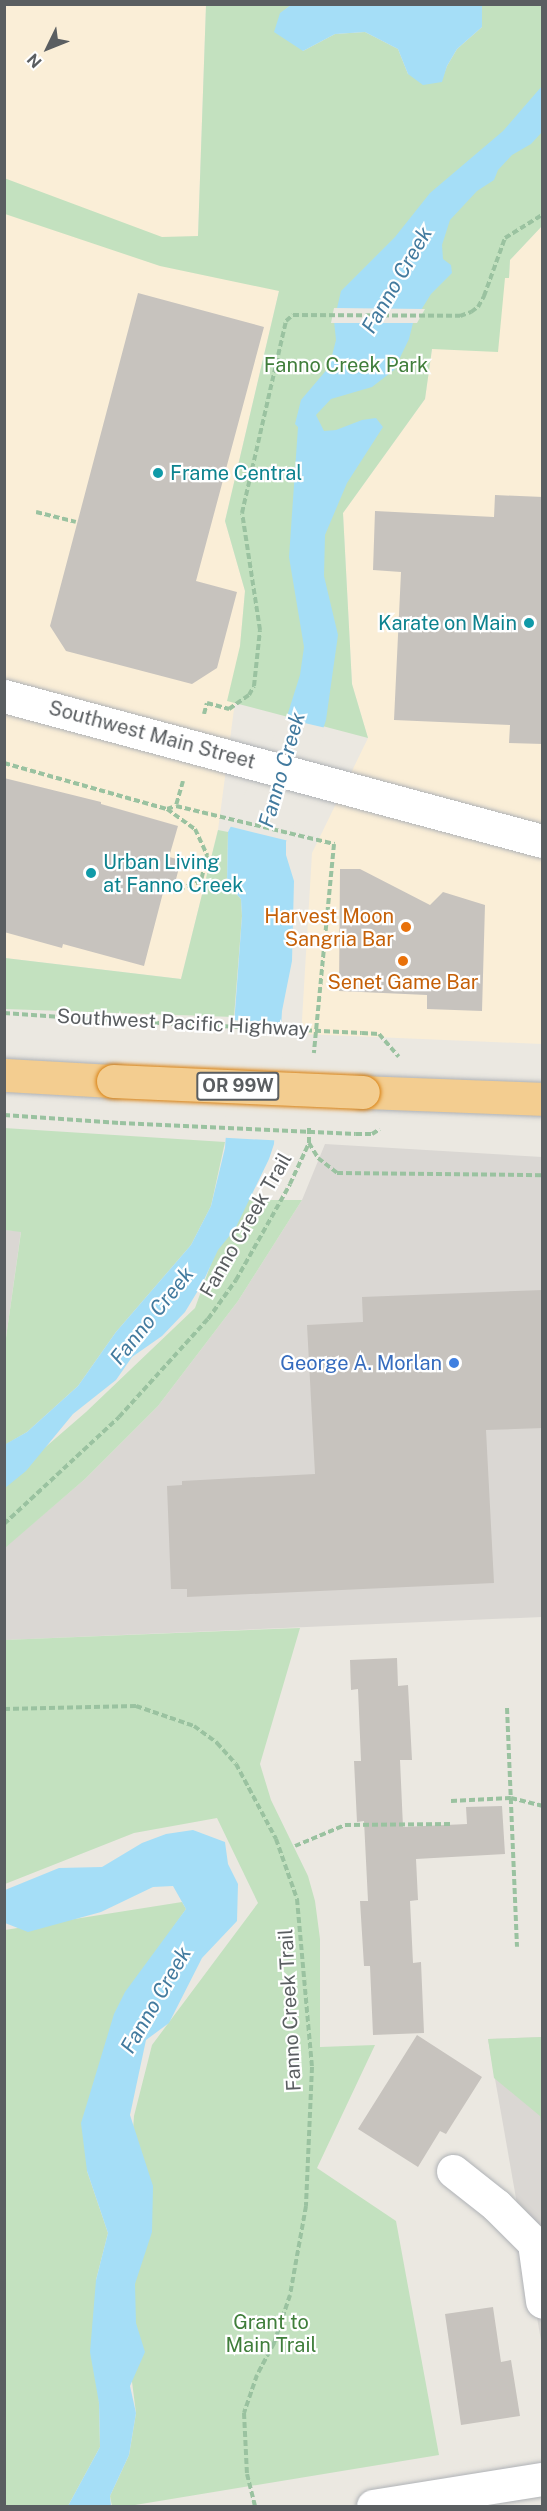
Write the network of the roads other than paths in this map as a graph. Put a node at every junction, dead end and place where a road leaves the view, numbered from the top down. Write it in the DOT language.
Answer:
graph roads {
  1 [pos="4,696"];
  2 [pos="543,841"];
  3 [pos="4,1075"];
  4 [pos="543,1099"];
  5 [pos="453,2171"];
  6 [pos="543,2301"];
  7 [pos="543,2479"];
  8 [pos="373,2506"];
  1 -- 2 [label="street, Southwest Main Street"];
  3 -- 4 [label="highway, OR 99W, bridge"];
  5 -- 6 [label="street"];
  7 -- 8 [label="street"];
}
